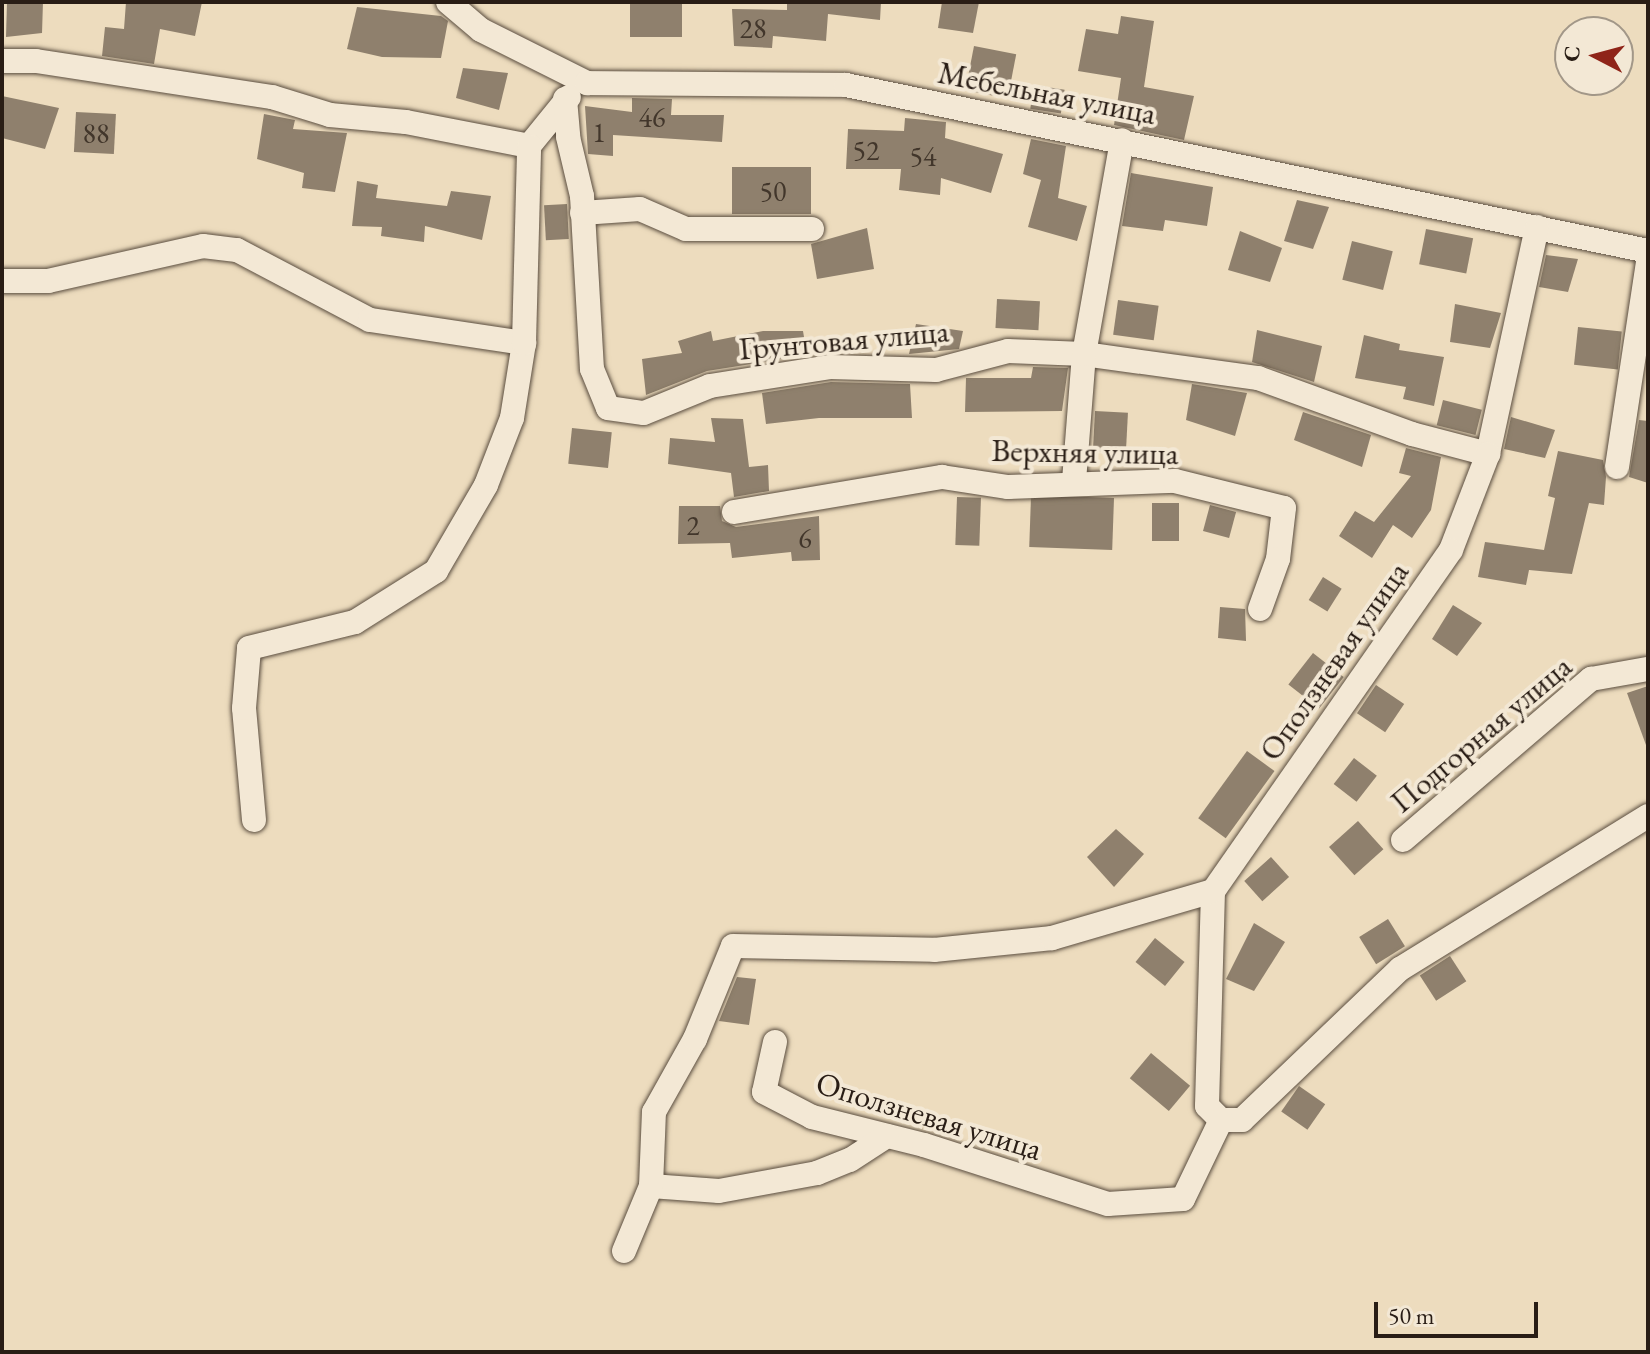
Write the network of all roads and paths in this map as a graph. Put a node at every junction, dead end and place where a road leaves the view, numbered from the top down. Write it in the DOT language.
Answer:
graph roads {
  1 [pos="448,2"];
  2 [pos="2,61"];
  3 [pos="587,83"];
  4 [pos="565,99"];
  5 [pos="1122,140"];
  6 [pos="529,146"];
  7 [pos="582,213"];
  8 [pos="1537,227"];
  9 [pos="812,229"];
  10 [pos="1648,251"];
  11 [pos="1648,262"];
  12 [pos="2,281"];
  13 [pos="524,343"];
  14 [pos="1084,354"];
  15 [pos="1488,454"];
  16 [pos="1617,467"];
  17 [pos="1074,481"];
  18 [pos="734,512"];
  19 [pos="1260,609"];
  20 [pos="1648,669"];
  21 [pos="1648,816"];
  22 [pos="254,820"];
  23 [pos="1403,840"];
  24 [pos="1213,891"];
  25 [pos="775,1042"];
  26 [pos="1221,1120"];
  27 [pos="887,1136"];
  28 [pos="651,1186"];
  29 [pos="624,1251"];
  1 -- 3 [label="street, Мебельная улица"];
  2 -- 6 [label="street"];
  3 -- 4 [label="street"];
  3 -- 5 [label="street, Мебельная улица"];
  4 -- 6 [label="street"];
  4 -- 7 [label="street, Грунтовая улица"];
  5 -- 8 [label="street, Мебельная улица"];
  5 -- 14 [label="street"];
  6 -- 13 [label="street"];
  7 -- 9 [label="street"];
  7 -- 14 [label="street, Грунтовая улица"];
  8 -- 10 [label="street, Мебельная улица"];
  8 -- 15 [label="street, Оползневая улица"];
  11 -- 16 [label="street"];
  12 -- 13 [label="street"];
  13 -- 22 [label="street"];
  14 -- 15 [label="street, Грунтовая улица"];
  14 -- 17 [label="street"];
  15 -- 24 [label="street, Оползневая улица"];
  17 -- 18 [label="street, Верхняя улица"];
  17 -- 19 [label="street, Верхняя улица"];
  20 -- 23 [label="street, Подгорная улица"];
  21 -- 26 [label="street"];
  24 -- 26 [label="street"];
  24 -- 28 [label="street"];
  25 -- 27 [label="street, Оползневая улица"];
  26 -- 27 [label="street, Оползневая улица"];
  27 -- 28 [label="street"];
  28 -- 29 [label="street"];
}
